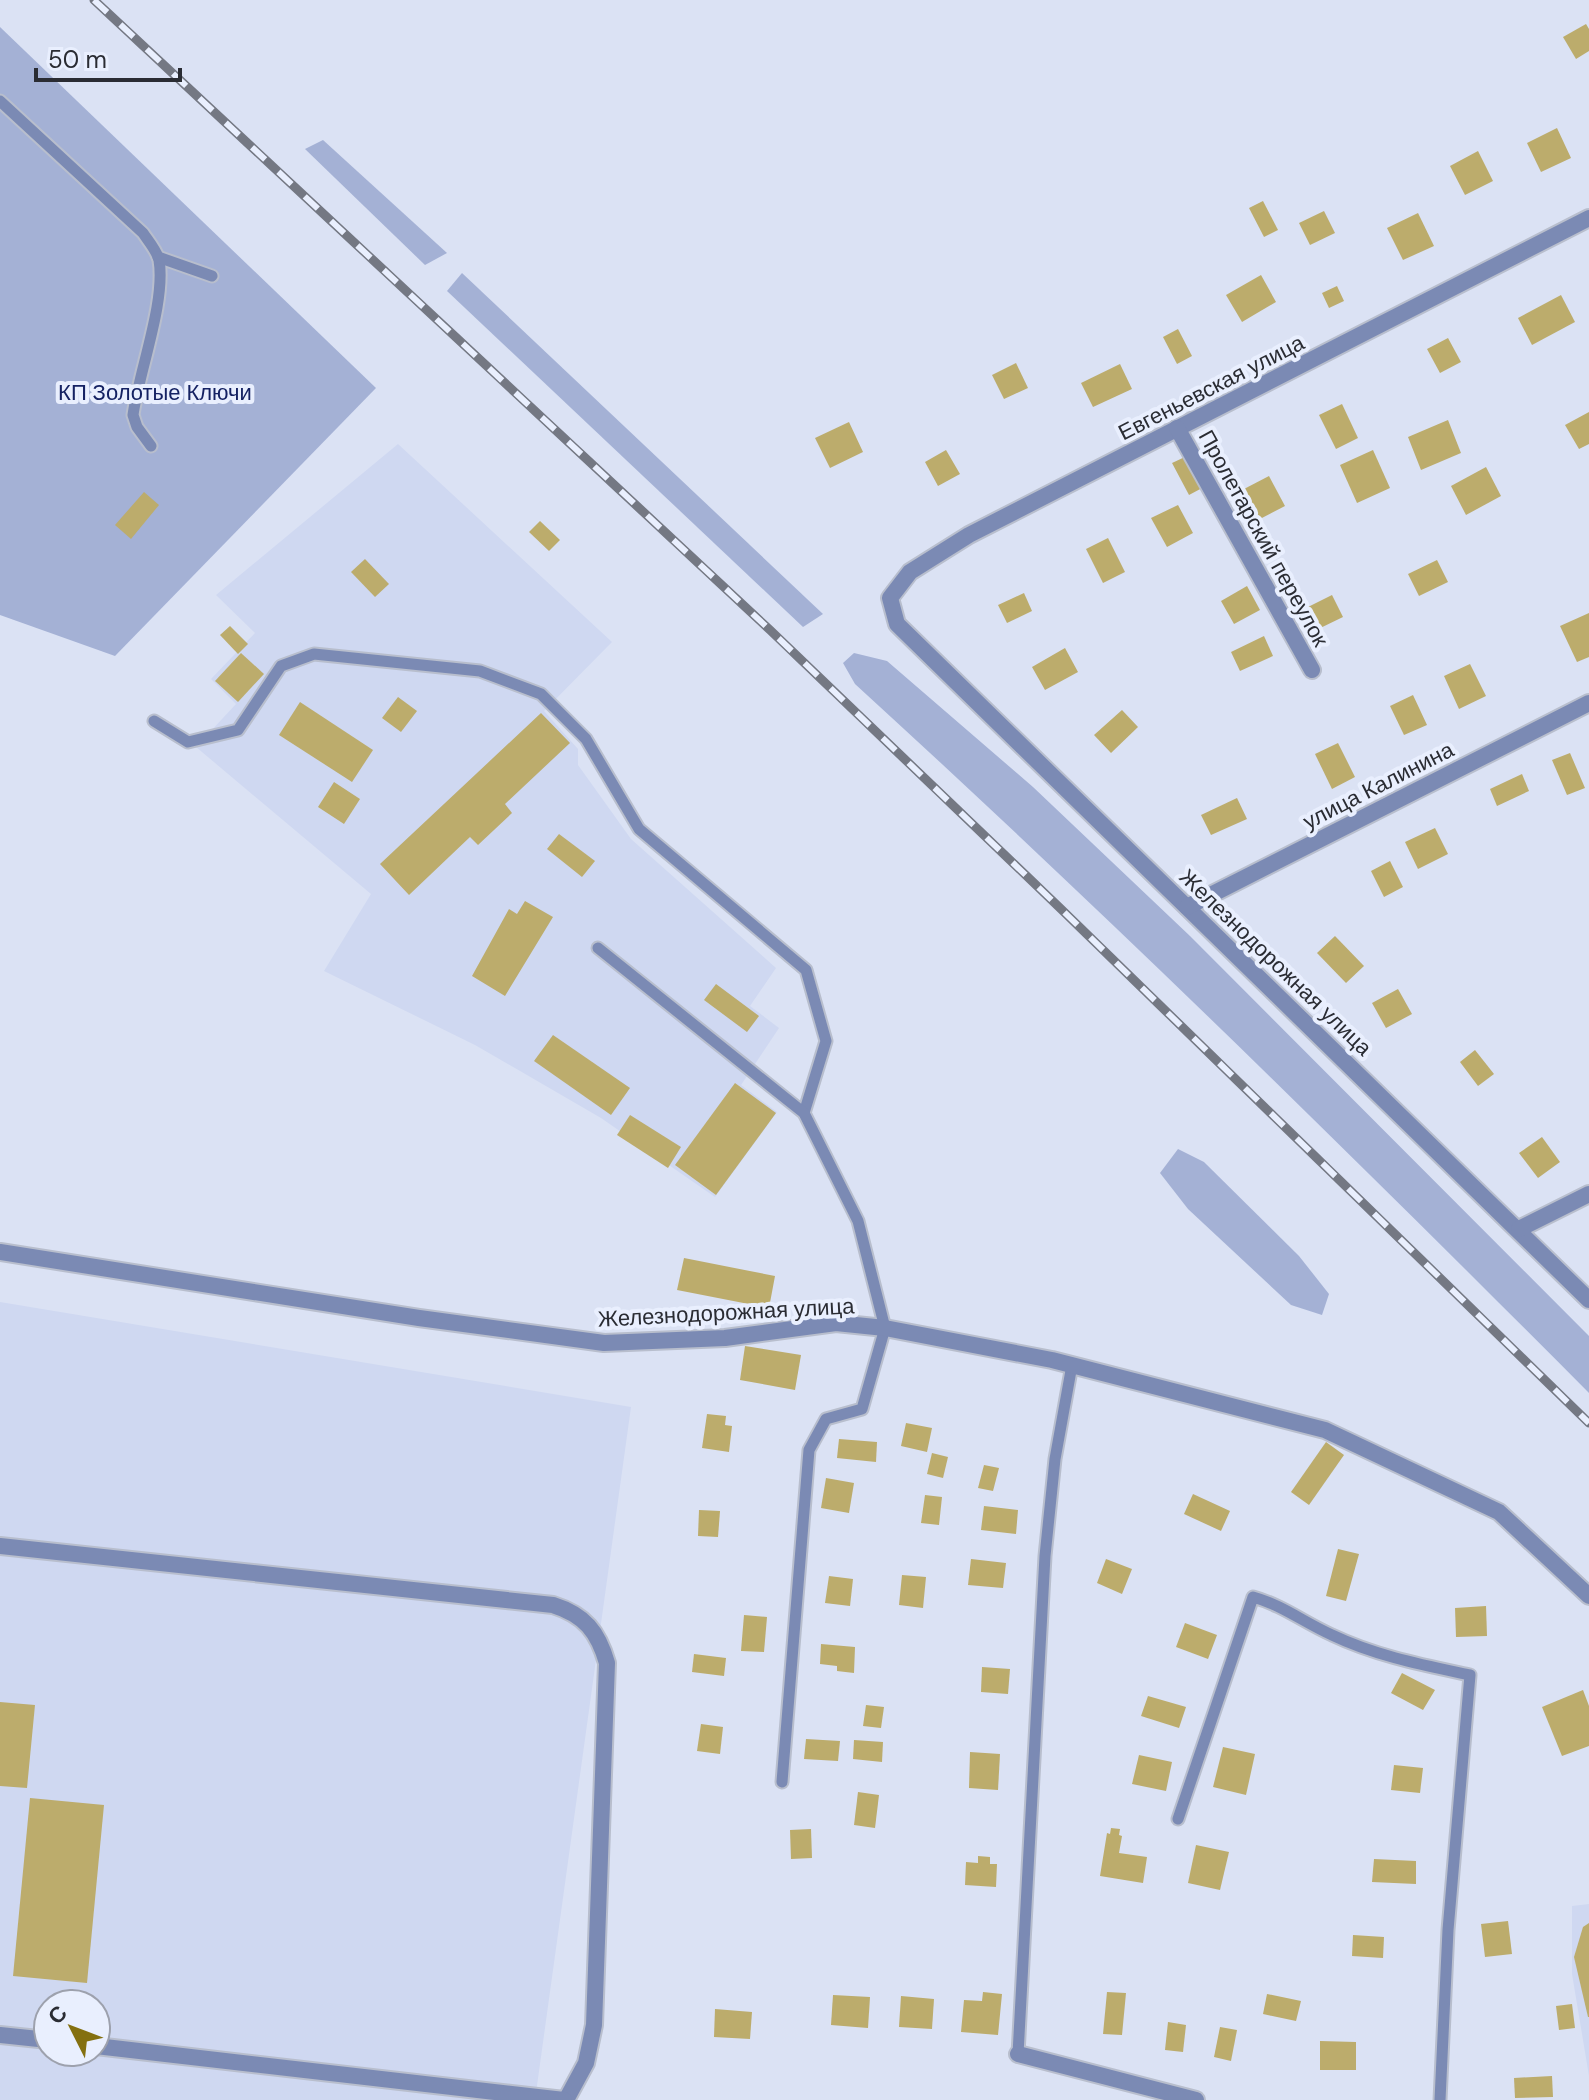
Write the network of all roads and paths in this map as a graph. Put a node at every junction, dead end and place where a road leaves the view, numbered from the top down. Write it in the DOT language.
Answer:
graph roads {
  1 [pos="0,101"];
  2 [pos="1589,218"];
  3 [pos="158,257"];
  4 [pos="212,276"];
  5 [pos="1177,428"];
  6 [pos="151,446"];
  7 [pos="897,624"];
  8 [pos="1312,670"];
  9 [pos="1589,703"];
  10 [pos="154,721"];
  11 [pos="1187,907"];
  12 [pos="598,948"];
  13 [pos="804,1113"];
  14 [pos="1589,1194"];
  15 [pos="1519,1229"];
  16 [pos="0,1252"];
  17 [pos="1589,1300"];
  18 [pos="885,1328"];
  19 [pos="1072,1365"];
  20 [pos="0,1546"];
  21 [pos="1589,1596"];
  22 [pos="782,1782"];
  23 [pos="1178,1819"];
  24 [pos="0,2035"];
  25 [pos="32,2038"];
  26 [pos="112,2048"];
  27 [pos="1018,2054"];
  28 [pos="565,2100"];
  29 [pos="1196,2100"];
  30 [pos="1440,2100"];
  1 -- 3 [label="lane"];
  2 -- 5 [label="street, Евгеньевская улица"];
  3 -- 4 [label="lane"];
  3 -- 6 [label="lane"];
  5 -- 7 [label="street, Евгеньевская улица"];
  5 -- 8 [label="street, Пролетарский переулок"];
  7 -- 11 [label="street, Железнодорожная улица"];
  9 -- 11 [label="street, улица Калинина"];
  10 -- 13 [label="lane"];
  11 -- 15 [label="street, Железнодорожная улица"];
  12 -- 13 [label="lane"];
  13 -- 18 [label="lane"];
  14 -- 15 [label="street"];
  15 -- 17 [label="street, Железнодорожная улица"];
  16 -- 18 [label="street, Железнодорожная улица"];
  18 -- 19 [label="street, Железнодорожная улица"];
  18 -- 22 [label="lane"];
  19 -- 21 [label="street, Железнодорожная улица"];
  19 -- 27 [label="lane"];
  20 -- 28 [label="street"];
  23 -- 30 [label="lane"];
  24 -- 25 [label="street"];
  26 -- 28 [label="street"];
  27 -- 29 [label="street"];
}
